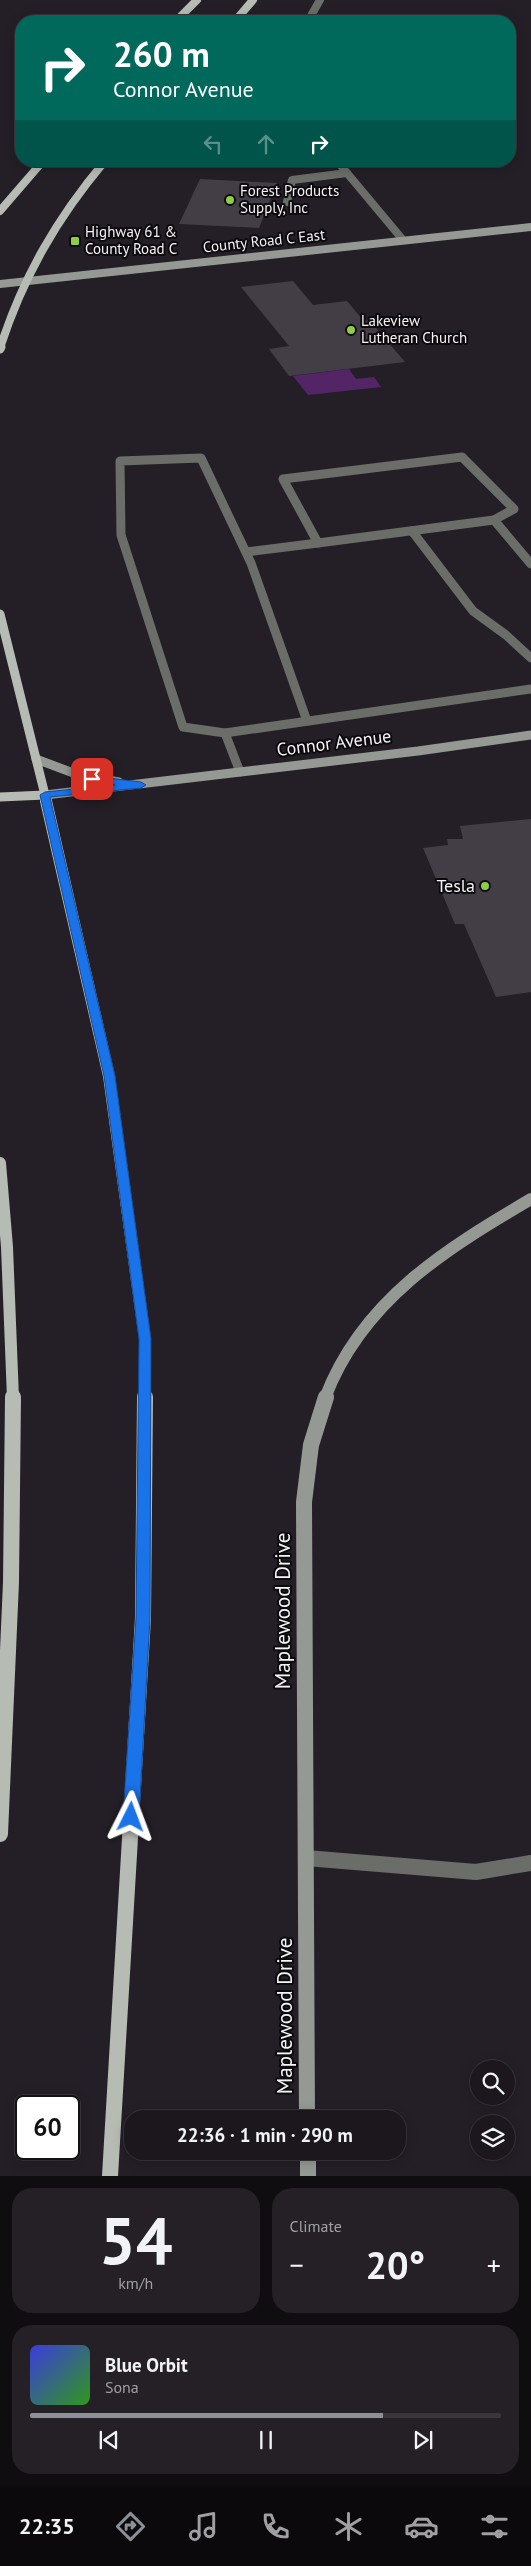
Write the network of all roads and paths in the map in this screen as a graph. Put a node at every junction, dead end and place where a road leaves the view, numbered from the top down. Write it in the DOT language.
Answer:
graph roads {
  1 [pos="196,0"];
  2 [pos="252,0"];
  3 [pos="320,0"];
  4 [pos="182,15"];
  5 [pos="240,15"];
  6 [pos="311,15"];
  7 [pos="38,167"];
  8 [pos="100,167"];
  9 [pos="342,167"];
  10 [pos="347,173"];
  11 [pos="287,202"];
  12 [pos="0,211"];
  13 [pos="531,227"];
  14 [pos="404,240"];
  15 [pos="24,281"];
  16 [pos="0,284"];
  17 [pos="0,349"];
  18 [pos="494,520"];
  19 [pos="412,531"];
  20 [pos="318,543"];
  21 [pos="246,552"];
  22 [pos="531,564"];
  23 [pos="0,614"];
  24 [pos="531,658"];
  25 [pos="531,689"];
  26 [pos="307,722"];
  27 [pos="225,733"];
  28 [pos="531,735"];
  29 [pos="36,759"];
  30 [pos="240,772"];
  31 [pos="141,785"];
  32 [pos="45,795"];
  33 [pos="0,797"];
  34 [pos="0,1163"];
  35 [pos="531,1199"];
  36 [pos="0,1834"];
  37 [pos="306,1858"];
  38 [pos="531,1863"];
  39 [pos="308,2110"];
  40 [pos="308,2160"];
  41 [pos="110,2176"];
  42 [pos="308,2176"];
  1 -- 4 [label="main road"];
  2 -- 5 [label="main road"];
  3 -- 6 [label="street"];
  7 -- 12 [label="main road"];
  8 -- 15 [label="main road"];
  9 -- 10 [label="street"];
  10 -- 11 [label="street"];
  10 -- 14 [label="street"];
  13 -- 14 [label="street, County Road C East"];
  14 -- 15 [label="street, County Road C East"];
  15 -- 16 [label="street, County Road C East"];
  15 -- 17 [label="main road"];
  18 -- 19 [label="street"];
  18 -- 20 [label="street"];
  18 -- 22 [label="street"];
  19 -- 20 [label="street"];
  19 -- 24 [label="street"];
  20 -- 21 [label="street"];
  21 -- 26 [label="street"];
  21 -- 27 [label="street"];
  23 -- 29 [label="main road"];
  25 -- 26 [label="street"];
  26 -- 27 [label="street"];
  27 -- 30 [label="street"];
  28 -- 30 [label="street, Connor Avenue"];
  29 -- 31 [label="street, Connor Avenue"];
  29 -- 32 [label="main road"];
  30 -- 31 [label="street, Connor Avenue"];
  31 -- 32 [label="street, Connor Avenue"];
  32 -- 33 [label="main road, Connor Avenue"];
  32 -- 41 [label="main road"];
  34 -- 36 [label="main road"];
  35 -- 37 [label="street, Maplewood Drive"];
  37 -- 38 [label="street"];
  37 -- 39 [label="street, Maplewood Drive"];
  40 -- 42 [label="street"];
}
